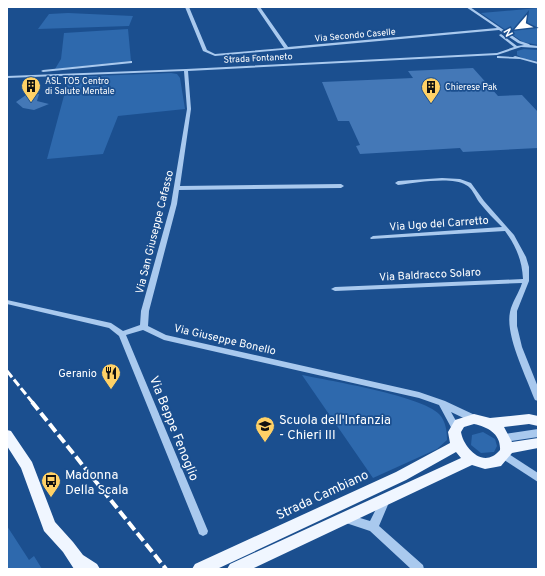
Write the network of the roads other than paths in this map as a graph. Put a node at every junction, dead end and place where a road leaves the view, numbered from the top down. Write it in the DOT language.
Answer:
graph roads {
  1 [pos="187,7"];
  2 [pos="258,7"];
  3 [pos="462,7"];
  4 [pos="468,7"];
  5 [pos="501,29"];
  6 [pos="493,30"];
  7 [pos="536,47"];
  8 [pos="516,48"];
  9 [pos="287,49"];
  10 [pos="510,51"];
  11 [pos="518,59"];
  12 [pos="131,62"];
  13 [pos="538,64"];
  14 [pos="258,66"];
  15 [pos="186,70"];
  16 [pos="8,76"];
  17 [pos="398,183"];
  18 [pos="341,186"];
  19 [pos="176,188"];
  20 [pos="506,229"];
  21 [pos="373,238"];
  22 [pos="526,281"];
  23 [pos="335,289"];
  24 [pos="7,302"];
  25 [pos="144,327"];
  26 [pos="122,334"];
  27 [pos="538,398"];
  28 [pos="442,403"];
  29 [pos="474,419"];
  30 [pos="538,421"];
  31 [pos="490,423"];
  32 [pos="456,428"];
  33 [pos="538,433"];
  34 [pos="7,435"];
  35 [pos="538,443"];
  36 [pos="457,445"];
  37 [pos="505,447"];
  38 [pos="471,459"];
  39 [pos="538,478"];
  40 [pos="385,499"];
  41 [pos="343,519"];
  42 [pos="373,527"];
  43 [pos="202,531"];
  44 [pos="80,565"];
  45 [pos="92,569"];
  46 [pos="200,569"];
  47 [pos="235,569"];
  48 [pos="419,569"];
  1 -- 9 [label="street, Via Secondo Caselle"];
  2 -- 9 [label="street"];
  3 -- 6 [label="street"];
  4 -- 5 [label="street"];
  5 -- 6 [label="street, Via Secondo Caselle"];
  5 -- 7 [label="street"];
  6 -- 8 [label="street"];
  6 -- 9 [label="street, Via Secondo Caselle"];
  7 -- 8 [label="street, Strada Fontaneto"];
  8 -- 10 [label="street, Strada Fontaneto"];
  10 -- 11 [label="street"];
  10 -- 14 [label="street, Strada Fontaneto"];
  11 -- 13 [label="street"];
  11 -- 14 [label="street"];
  12 -- 16 [label="street"];
  14 -- 15 [label="street, Strada Fontaneto"];
  15 -- 16 [label="street, Strada Fontaneto"];
  15 -- 19 [label="street, Via San Giuseppe Cafasso"];
  17 -- 20 [label="street"];
  18 -- 19 [label="street"];
  19 -- 25 [label="street, Via San Giuseppe Cafasso"];
  20 -- 21 [label="street, Via Ugo del Carretto"];
  20 -- 22 [label="street"];
  22 -- 23 [label="street, Via Baldracco Solaro"];
  22 -- 27 [label="street"];
  24 -- 26 [label="street"];
  25 -- 26 [label="street"];
  25 -- 28 [label="street, Via Giuseppe Bonello"];
  26 -- 43 [label="street, Via Beppe Fenoglio"];
  28 -- 29 [label="street, Via Giuseppe Bonello"];
  28 -- 32 [label="street"];
  29 -- 31 [label="main road"];
  29 -- 32 [label="main road"];
  30 -- 31 [label="main road"];
  31 -- 37 [label="main road"];
  32 -- 36 [label="main road"];
  33 -- 37 [label="street"];
  34 -- 44 [label="main road"];
  35 -- 37 [label="main road"];
  36 -- 38 [label="main road"];
  36 -- 46 [label="main road, Strada Cambiano"];
  37 -- 38 [label="main road"];
  37 -- 39 [label="street"];
  38 -- 40 [label="main road"];
  40 -- 41 [label="main road"];
  40 -- 42 [label="street"];
  41 -- 42 [label="street"];
  41 -- 47 [label="main road"];
  42 -- 48 [label="street"];
  44 -- 45 [label="main road"];
}
